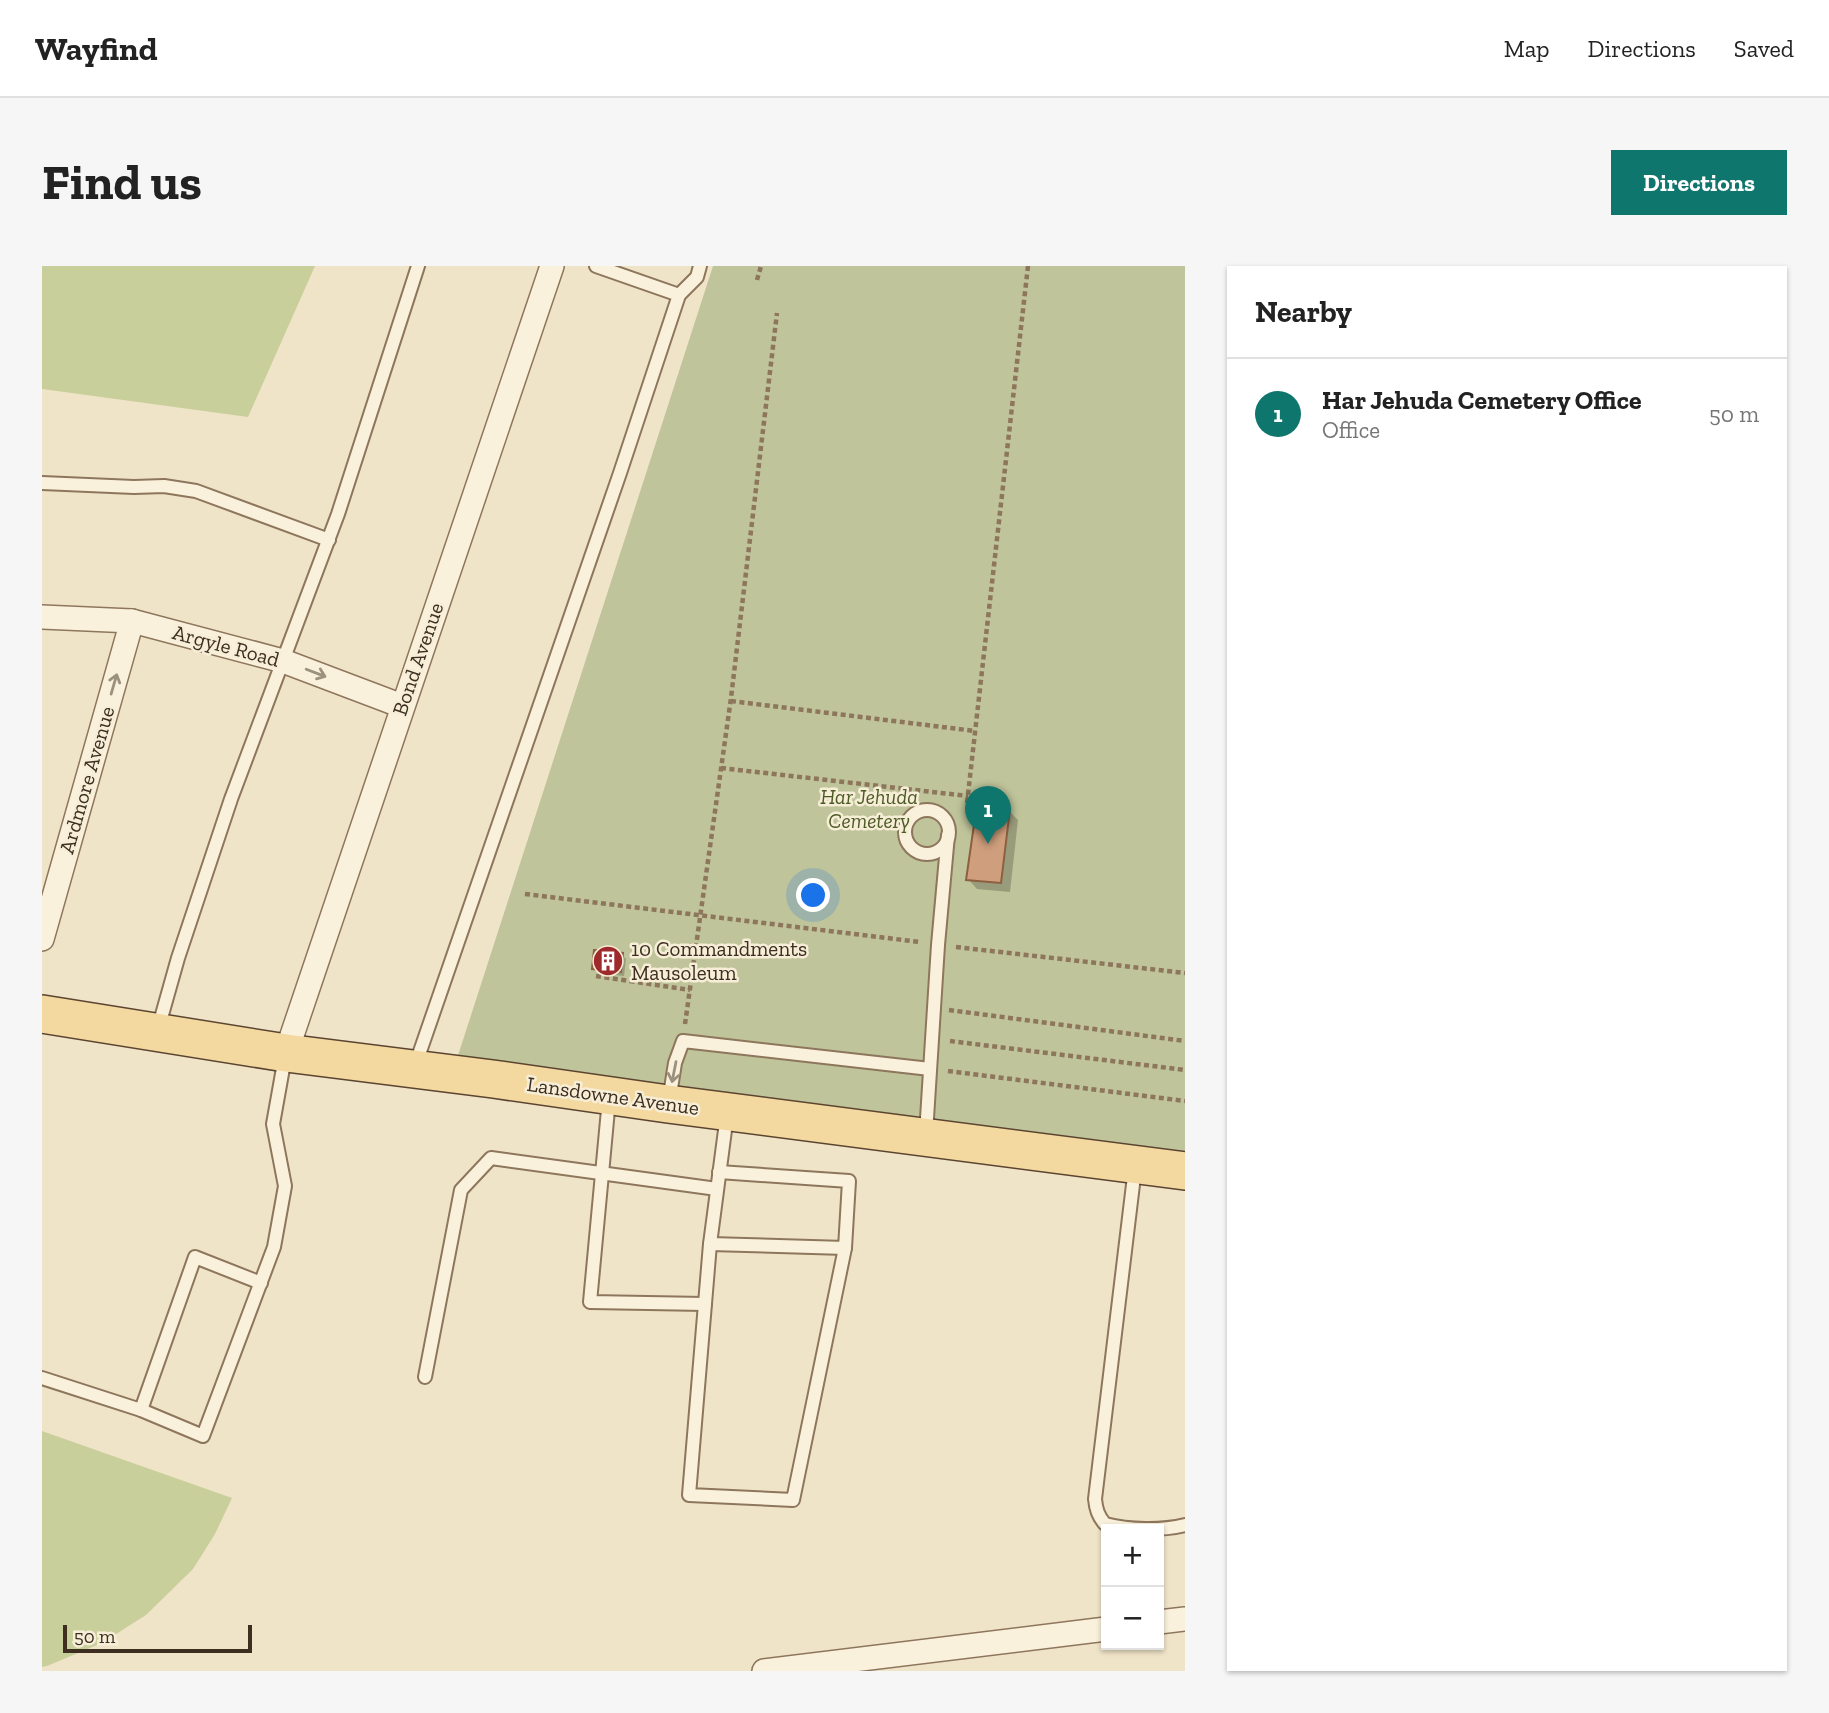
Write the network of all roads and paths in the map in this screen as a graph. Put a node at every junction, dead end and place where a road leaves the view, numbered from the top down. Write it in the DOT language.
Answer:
graph roads {
  1 [pos="418,266"];
  2 [pos="552,266"];
  3 [pos="596,266"];
  4 [pos="700,266"];
  5 [pos="761,266"];
  6 [pos="1028,266"];
  7 [pos="757,280"];
  8 [pos="679,295"];
  9 [pos="776,313"];
  10 [pos="42,483"];
  11 [pos="329,540"];
  12 [pos="42,617"];
  13 [pos="132,621"];
  14 [pos="283,661"];
  15 [pos="731,701"];
  16 [pos="402,706"];
  17 [pos="975,731"];
  18 [pos="721,768"];
  19 [pos="968,796"];
  20 [pos="967,803"];
  21 [pos="948,835"];
  22 [pos="525,894"];
  23 [pos="701,916"];
  24 [pos="42,939"];
  25 [pos="939,945"];
  26 [pos="1185,973"];
  27 [pos="596,976"];
  28 [pos="690,990"];
  29 [pos="934,1009"];
  30 [pos="42,1014"];
  31 [pos="157,1032"];
  32 [pos="932,1038"];
  33 [pos="683,1041"];
  34 [pos="1185,1041"];
  35 [pos="286,1053"];
  36 [pos="414,1069"];
  37 [pos="930,1069"];
  38 [pos="1185,1070"];
  39 [pos="609,1096"];
  40 [pos="1185,1101"];
  41 [pos="668,1104"];
  42 [pos="728,1112"];
  43 [pos="925,1138"];
  44 [pos="1135,1164"];
  45 [pos="719,1171"];
  46 [pos="1185,1171"];
  47 [pos="601,1172"];
  48 [pos="717,1189"];
  49 [pos="710,1244"];
  50 [pos="845,1248"];
  51 [pos="261,1283"];
  52 [pos="705,1304"];
  53 [pos="425,1377"];
  54 [pos="42,1378"];
  55 [pos="141,1410"];
  56 [pos="1185,1525"];
  57 [pos="1185,1619"];
  58 [pos="1164,1621"];
  59 [pos="1101,1630"];
  60 [pos="890,1664"];
  61 [pos="764,1671"];
  62 [pos="773,1671"];
  1 -- 11 [label="lane"];
  2 -- 16 [label="street, Bond Avenue"];
  3 -- 8 [label="lane"];
  4 -- 8 [label="lane"];
  5 -- 7 [label="path"];
  6 -- 17 [label="path"];
  8 -- 36 [label="lane"];
  9 -- 15 [label="path"];
  10 -- 11 [label="lane"];
  11 -- 14 [label="lane"];
  12 -- 13 [label="street, Argyle Road"];
  13 -- 14 [label="street, Argyle Road"];
  24 -- 13 [label="street, Ardmore Avenue, one-way"];
  14 -- 16 [label="street, Argyle Road, one-way"];
  14 -- 31 [label="lane"];
  15 -- 17 [label="path"];
  15 -- 18 [label="path"];
  16 -- 35 [label="street, Bond Avenue"];
  17 -- 19 [label="path"];
  18 -- 19 [label="path"];
  18 -- 23 [label="path"];
  19 -- 20 [label="path"];
  21 -- 25 [label="lane"];
  22 -- 23 [label="path"];
  23 -- 25 [label="path"];
  23 -- 28 [label="path"];
  25 -- 26 [label="path"];
  25 -- 29 [label="lane"];
  27 -- 28 [label="path"];
  28 -- 33 [label="path"];
  29 -- 32 [label="lane"];
  29 -- 34 [label="path"];
  30 -- 31 [label="main road, Lansdowne Avenue"];
  31 -- 35 [label="main road, Lansdowne Avenue"];
  32 -- 37 [label="lane"];
  32 -- 38 [label="path"];
  33 -- 37 [label="lane"];
  33 -- 41 [label="lane, one-way"];
  35 -- 36 [label="main road, Lansdowne Avenue"];
  35 -- 51 [label="lane"];
  36 -- 39 [label="main road, Lansdowne Avenue"];
  37 -- 40 [label="path"];
  37 -- 43 [label="lane"];
  39 -- 41 [label="main road, Lansdowne Avenue"];
  39 -- 47 [label="lane"];
  41 -- 42 [label="main road, Lansdowne Avenue"];
  42 -- 43 [label="main road, Lansdowne Avenue"];
  42 -- 45 [label="lane"];
  43 -- 44 [label="main road, Lansdowne Avenue"];
  44 -- 46 [label="main road, Lansdowne Avenue"];
  44 -- 56 [label="lane"];
  45 -- 48 [label="lane"];
  45 -- 50 [label="lane"];
  47 -- 48 [label="lane"];
  47 -- 52 [label="lane"];
  47 -- 53 [label="lane"];
  48 -- 49 [label="lane"];
  49 -- 50 [label="lane"];
  49 -- 52 [label="lane"];
  50 -- 52 [label="lane"];
  51 -- 55 [label="lane"];
  51 -- 55 [label="lane"];
  54 -- 55 [label="lane"];
  57 -- 58 [label="street"];
  59 -- 60 [label="street"];
  60 -- 62 [label="street"];
  61 -- 62 [label="street"];
}
